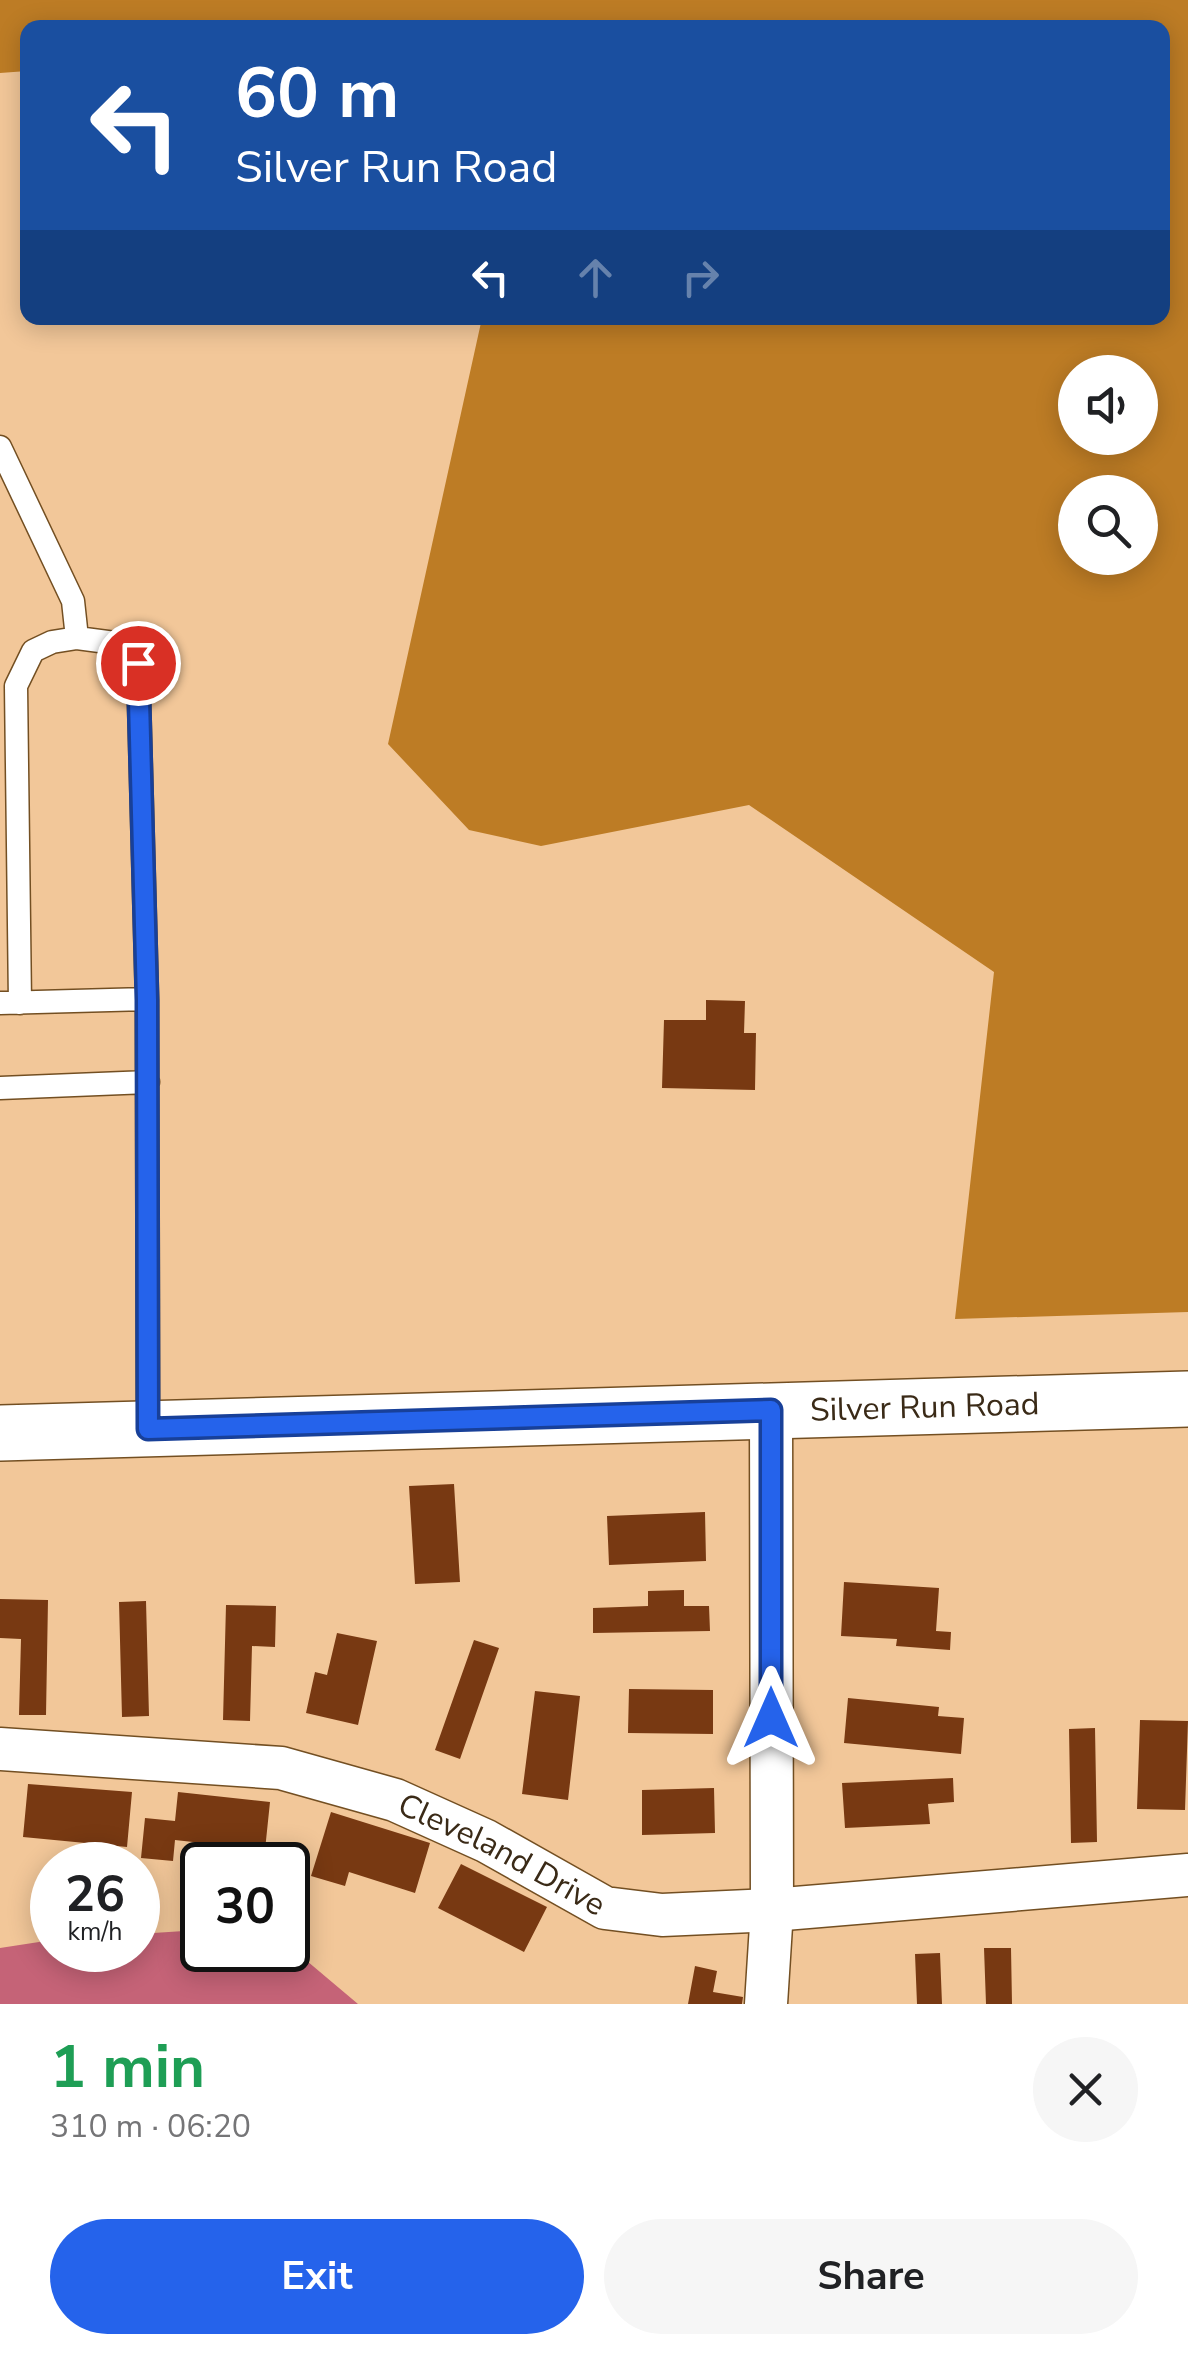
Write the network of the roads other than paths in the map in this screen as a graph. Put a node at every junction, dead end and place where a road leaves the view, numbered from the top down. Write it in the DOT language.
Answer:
graph roads {
  1 [pos="0,448"];
  2 [pos="78,638"];
  3 [pos="147,1000"];
  4 [pos="10,1003"];
  5 [pos="148,1082"];
  6 [pos="0,1088"];
  7 [pos="1188,1399"];
  8 [pos="771,1410"];
  9 [pos="148,1429"];
  10 [pos="0,1433"];
  11 [pos="0,1749"];
  12 [pos="1188,1875"];
  13 [pos="772,1910"];
  14 [pos="766,2004"];
  1 -- 2 [label="lane"];
  2 -- 3 [label="lane"];
  2 -- 4 [label="lane"];
  3 -- 4 [label="lane"];
  3 -- 5 [label="lane"];
  5 -- 6 [label="lane"];
  5 -- 9 [label="lane"];
  7 -- 8 [label="main road, Silver Run Road"];
  8 -- 9 [label="main road, Silver Run Road"];
  8 -- 13 [label="street"];
  9 -- 10 [label="main road, Silver Run Road"];
  11 -- 13 [label="street, Cleveland Drive"];
  12 -- 13 [label="street, Cleveland Drive"];
  13 -- 14 [label="street"];
}
